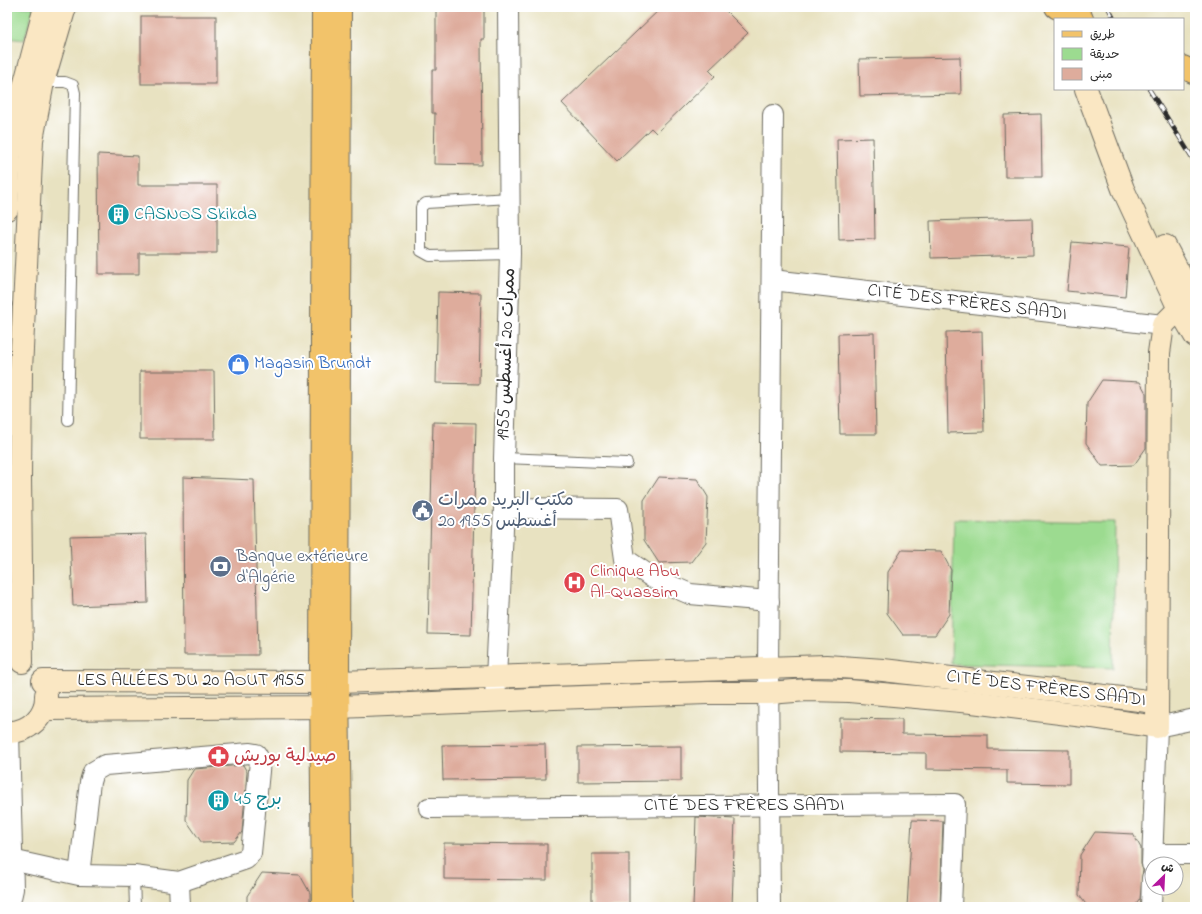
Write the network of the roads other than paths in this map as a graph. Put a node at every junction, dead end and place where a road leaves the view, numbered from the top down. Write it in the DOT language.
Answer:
graph roads {
  1 [pos="45,7"];
  2 [pos="65,7"];
  3 [pos="322,7"];
  4 [pos="340,7"];
  5 [pos="508,7"];
  6 [pos="1055,7"];
  7 [pos="1059,18"];
  8 [pos="1080,18"];
  9 [pos="1184,68"];
  10 [pos="1195,73"];
  11 [pos="44,82"];
  12 [pos="1086,90"];
  13 [pos="773,115"];
  14 [pos="9,135"];
  15 [pos="32,140"];
  16 [pos="510,198"];
  17 [pos="7,209"];
  18 [pos="510,254"];
  19 [pos="772,280"];
  20 [pos="1189,304"];
  21 [pos="1163,325"];
  22 [pos="1195,336"];
  23 [pos="68,420"];
  24 [pos="504,458"];
  25 [pos="627,463"];
  26 [pos="504,508"];
  27 [pos="769,601"];
  28 [pos="14,661"];
  29 [pos="768,668"];
  30 [pos="496,676"];
  31 [pos="43,681"];
  32 [pos="330,682"];
  33 [pos="769,693"];
  34 [pos="495,700"];
  35 [pos="1156,702"];
  36 [pos="330,707"];
  37 [pos="44,709"];
  38 [pos="1195,719"];
  39 [pos="1157,727"];
  40 [pos="8,732"];
  41 [pos="769,806"];
  42 [pos="429,808"];
  43 [pos="1195,854"];
  44 [pos="1153,856"];
  45 [pos="1178,856"];
  46 [pos="10,859"];
  47 [pos="79,875"];
  48 [pos="134,876"];
  49 [pos="179,882"];
  50 [pos="1151,896"];
  51 [pos="9,907"];
  52 [pos="135,907"];
  53 [pos="180,907"];
  54 [pos="323,907"];
  55 [pos="341,907"];
  56 [pos="770,907"];
  57 [pos="951,907"];
  58 [pos="1151,907"];
  1 -- 14 [label="main road"];
  2 -- 11 [label="main road"];
  3 -- 32 [label="main road"];
  4 -- 32 [label="main road"];
  5 -- 16 [label="street, ممرات 20 أغسطس 1955"];
  6 -- 7 [label="main road"];
  6 -- 8 [label="main road"];
  9 -- 10 [label="main road"];
  11 -- 15 [label="main road"];
  11 -- 23 [label="lane"];
  12 -- 20 [label="main road"];
  13 -- 19 [label="street"];
  14 -- 15 [label="street"];
  14 -- 17 [label="main road"];
  15 -- 28 [label="main road"];
  16 -- 18 [label="street, ممرات 20 أغسطس 1955"];
  16 -- 18 [label="lane"];
  18 -- 24 [label="street, ممرات 20 أغسطس 1955"];
  19 -- 21 [label="street, CITÉ DES FRÈRES SAADI"];
  19 -- 27 [label="street"];
  20 -- 21 [label="main road"];
  20 -- 22 [label="main road"];
  21 -- 35 [label="main road, CITÉ DES FRÈRES SAADI"];
  24 -- 25 [label="lane"];
  24 -- 26 [label="street, ممرات 20 أغسطس 1955"];
  26 -- 27 [label="street"];
  26 -- 30 [label="street, ممرات 20 أغسطس 1955"];
  27 -- 29 [label="street"];
  28 -- 31 [label="main road"];
  29 -- 30 [label="main road, CITÉ DES FRÈRES SAADI"];
  29 -- 33 [label="street"];
  29 -- 35 [label="main road, CITÉ DES FRÈRES SAADI"];
  30 -- 32 [label="main road, CITÉ DES FRÈRES SAADI"];
  30 -- 34 [label="street, ممرات 20 أغسطس 1955"];
  31 -- 32 [label="main road, LES ALLÉES DU 20 AOUT 1955"];
  31 -- 37 [label="main road"];
  32 -- 36 [label="main road"];
  33 -- 34 [label="main road, CITÉ DES FRÈRES SAADI"];
  33 -- 39 [label="main road, CITÉ DES FRÈRES SAADI"];
  33 -- 41 [label="street"];
  34 -- 36 [label="main road, CITÉ DES FRÈRES SAADI"];
  35 -- 39 [label="main road, CITÉ DES FRÈRES SAADI"];
  36 -- 37 [label="main road, LES ALLÉES DU 20 AOUT 1955"];
  36 -- 54 [label="main road"];
  36 -- 55 [label="main road"];
  37 -- 40 [label="main road"];
  38 -- 39 [label="street, CITÉ DES FRÈRES SAADI"];
  39 -- 44 [label="street, CITÉ DES FRÈRES SAADI"];
  40 -- 46 [label="street"];
  41 -- 42 [label="street, CITÉ DES FRÈRES SAADI"];
  41 -- 56 [label="street"];
  41 -- 57 [label="street, CITÉ DES FRÈRES SAADI"];
  43 -- 45 [label="street, CITÉ DES FRÈRES SAADI"];
  46 -- 47 [label="street"];
  46 -- 51 [label="street"];
  47 -- 48 [label="street"];
  47 -- 49 [label="street"];
  48 -- 49 [label="street"];
  48 -- 52 [label="lane"];
  49 -- 53 [label="street"];
  50 -- 58 [label="street"];
}
